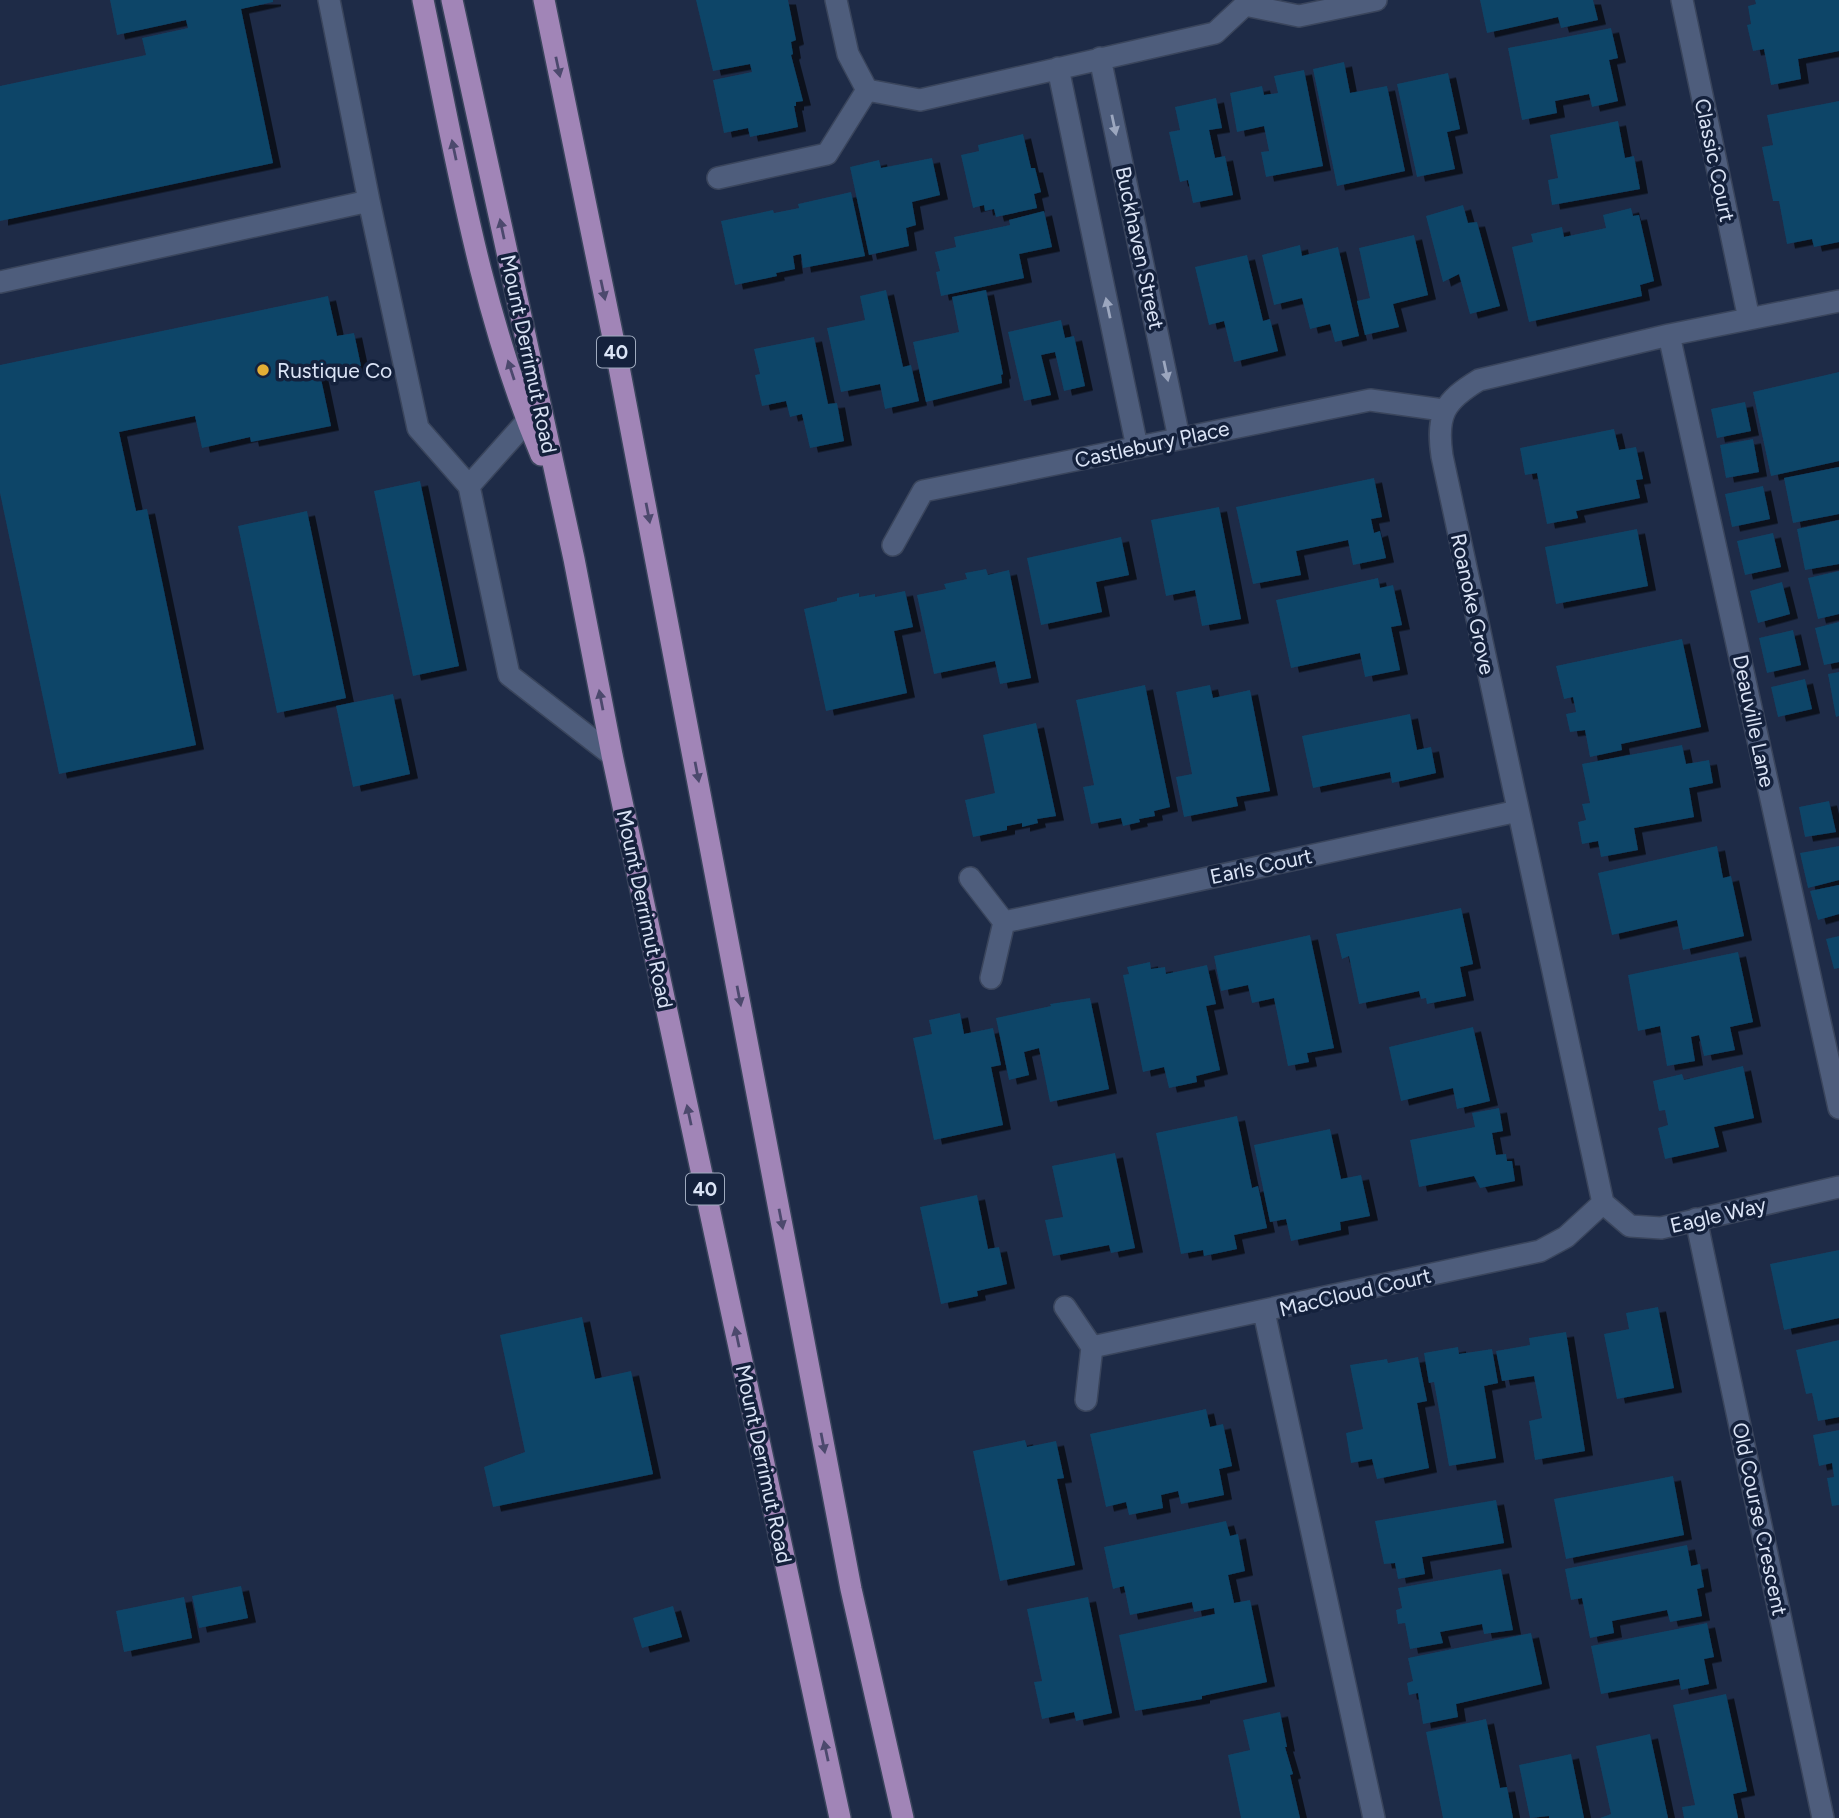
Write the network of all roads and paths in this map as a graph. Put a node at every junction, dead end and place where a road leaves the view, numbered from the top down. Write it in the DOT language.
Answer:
graph roads {
  1 [pos="329,0"];
  2 [pos="423,0"];
  3 [pos="452,0"];
  4 [pos="544,0"];
  5 [pos="836,0"];
  6 [pos="1376,0"];
  7 [pos="1682,0"];
  8 [pos="1246,3"];
  9 [pos="1100,58"];
  10 [pos="1058,68"];
  11 [pos="867,90"];
  12 [pos="718,178"];
  13 [pos="369,201"];
  14 [pos="0,282"];
  15 [pos="1839,301"];
  16 [pos="1749,319"];
  17 [pos="1669,335"];
  18 [pos="1443,410"];
  19 [pos="527,421"];
  20 [pos="1180,438"];
  21 [pos="1137,447"];
  22 [pos="469,486"];
  23 [pos="561,502"];
  24 [pos="893,545"];
  25 [pos="612,755"];
  26 [pos="1518,811"];
  27 [pos="970,878"];
  28 [pos="1004,922"];
  29 [pos="991,978"];
  30 [pos="1839,1108"];
  31 [pos="1839,1187"];
  32 [pos="1602,1203"];
  33 [pos="1696,1219"];
  34 [pos="1065,1307"];
  35 [pos="1264,1312"];
  36 [pos="1092,1347"];
  37 [pos="1086,1400"];
  38 [pos="840,1818"];
  39 [pos="903,1818"];
  40 [pos="1374,1818"];
  41 [pos="1823,1818"];
  1 -- 13 [label="street"];
  19 -- 2 [label="main road, one-way"];
  23 -- 3 [label="main road, Mount Derrimut Road / 40, one-way"];
  4 -- 39 [label="main road, 40, one-way"];
  5 -- 11 [label="street"];
  6 -- 8 [label="street"];
  7 -- 16 [label="street, Classic Court"];
  8 -- 9 [label="street"];
  9 -- 10 [label="street"];
  9 -- 20 [label="street, Buckhaven Street, one-way"];
  10 -- 11 [label="street"];
  21 -- 10 [label="street, Buckhaven Street, one-way"];
  11 -- 12 [label="street"];
  13 -- 14 [label="street"];
  13 -- 22 [label="street"];
  15 -- 16 [label="street"];
  16 -- 17 [label="street"];
  17 -- 18 [label="street"];
  17 -- 30 [label="street, Deauville Lane"];
  18 -- 20 [label="street, Castlebury Place"];
  18 -- 26 [label="street, Roanoke Grove"];
  19 -- 22 [label="street"];
  19 -- 23 [label="main road"];
  20 -- 21 [label="street, Castlebury Place"];
  21 -- 24 [label="street, Castlebury Place"];
  22 -- 25 [label="street"];
  25 -- 23 [label="main road, Mount Derrimut Road / 40, one-way"];
  38 -- 25 [label="main road, Mount Derrimut Road / 40, one-way"];
  26 -- 28 [label="street, Earls Court"];
  26 -- 32 [label="street, Roanoke Grove"];
  27 -- 28 [label="street"];
  28 -- 29 [label="street"];
  31 -- 33 [label="street, Eagle Way"];
  32 -- 33 [label="street, Eagle Way"];
  32 -- 35 [label="street, MacCloud Court"];
  33 -- 41 [label="street, Old Course Crescent"];
  34 -- 36 [label="street"];
  35 -- 36 [label="street, MacCloud Court"];
  35 -- 40 [label="street"];
  36 -- 37 [label="street"];
}
